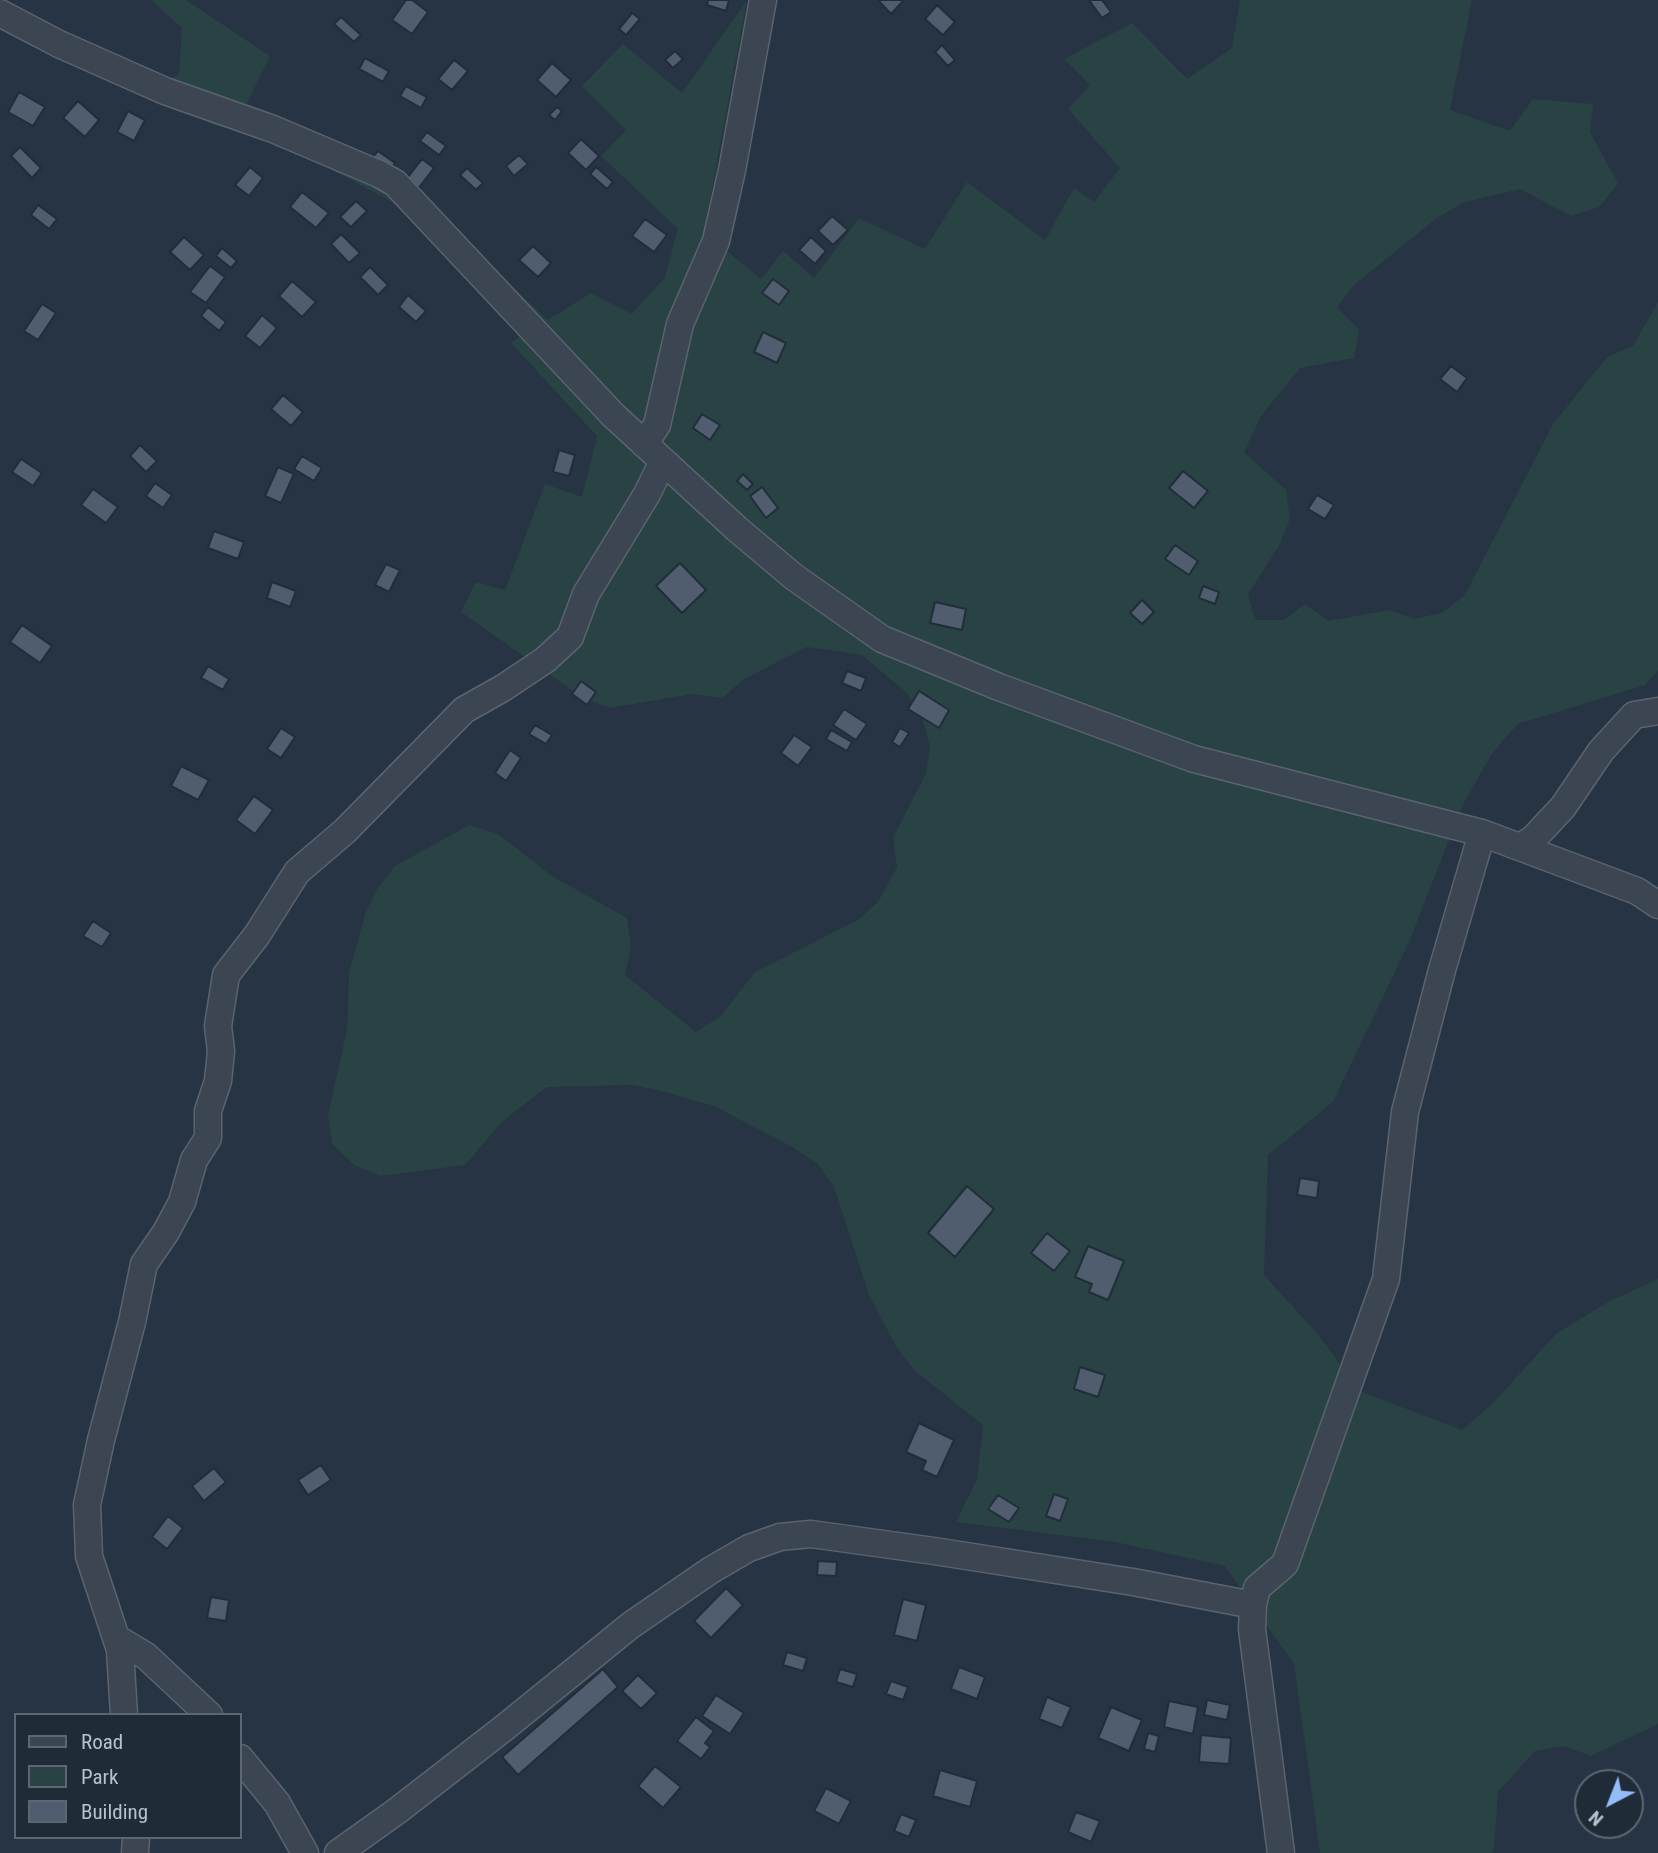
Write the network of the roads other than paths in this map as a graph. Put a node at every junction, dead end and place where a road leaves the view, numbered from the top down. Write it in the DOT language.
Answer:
graph roads {
  1 [pos="764,0"];
  2 [pos="0,13"];
  3 [pos="654,452"];
  4 [pos="1658,710"];
  5 [pos="1482,833"];
  6 [pos="1521,847"];
  7 [pos="1658,905"];
  8 [pos="1253,1605"];
  9 [pos="116,1639"];
  10 [pos="124,1713"];
  11 [pos="207,1713"];
  12 [pos="242,1760"];
  13 [pos="305,1853"];
  14 [pos="338,1853"];
  15 [pos="1281,1853"];
  1 -- 3 [label="street"];
  2 -- 3 [label="street"];
  3 -- 5 [label="street"];
  3 -- 9 [label="street"];
  4 -- 6 [label="street"];
  5 -- 6 [label="street"];
  5 -- 8 [label="street"];
  6 -- 7 [label="street"];
  8 -- 14 [label="street"];
  8 -- 15 [label="street"];
  9 -- 10 [label="street"];
  9 -- 11 [label="street"];
  12 -- 13 [label="street"];
}
